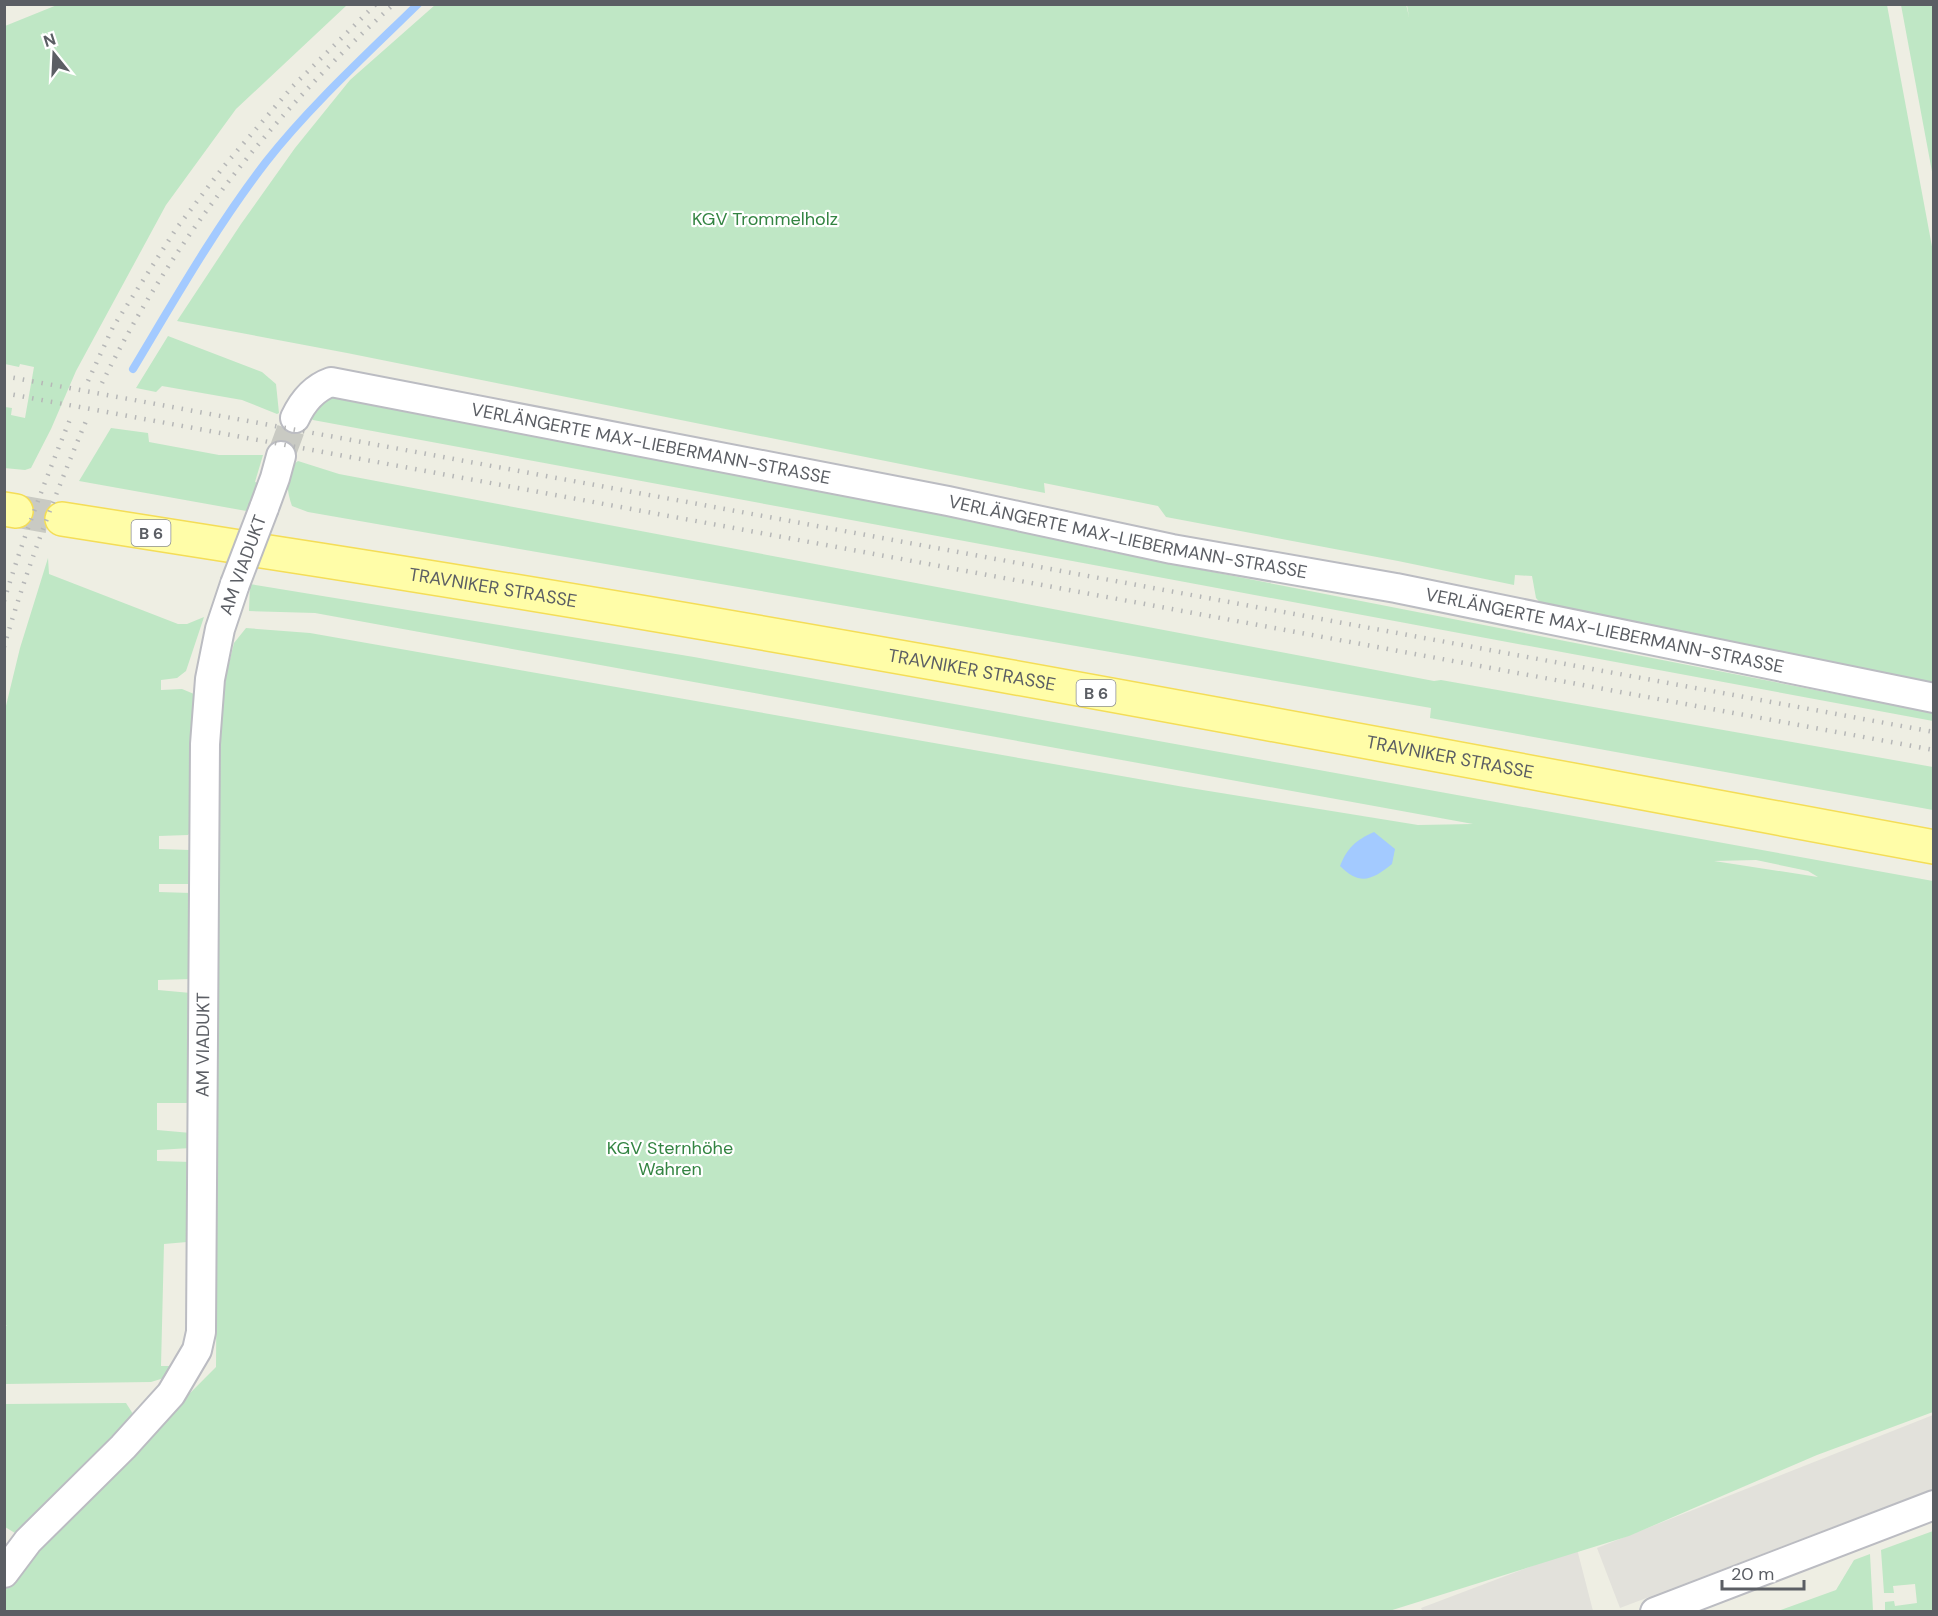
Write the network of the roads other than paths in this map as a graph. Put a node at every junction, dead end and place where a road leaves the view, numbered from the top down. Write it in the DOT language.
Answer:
graph roads {
  1 [pos="295,418"];
  2 [pos="281,456"];
  3 [pos="62,519"];
  4 [pos="1934,698"];
  5 [pos="1934,847"];
  6 [pos="1934,1506"];
  7 [pos="4,1573"];
  8 [pos="1655,1611"];
  1 -- 4 [label="street, VERLÄNGERTE MAX-LIEBERMANN-STRASSE"];
  2 -- 7 [label="street, AM VIADUKT, bridge"];
  3 -- 5 [label="main road, TRAVNIKER STRASSE / B 6"];
  6 -- 8 [label="street"];
}
